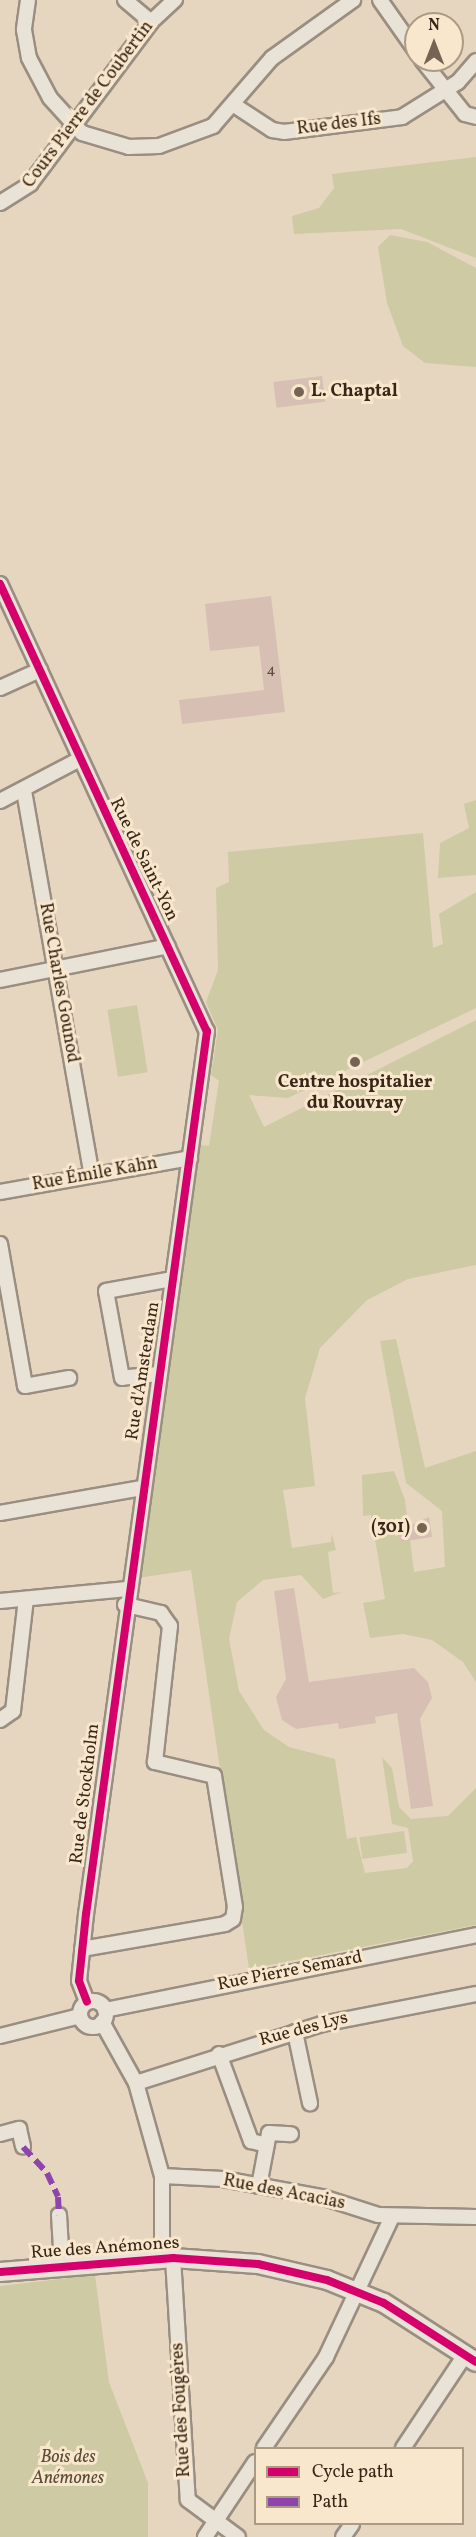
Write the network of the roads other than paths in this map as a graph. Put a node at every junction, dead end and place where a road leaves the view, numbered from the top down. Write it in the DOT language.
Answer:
graph roads {
  1 [pos="28,0"];
  2 [pos="125,0"];
  3 [pos="175,0"];
  4 [pos="353,0"];
  5 [pos="380,0"];
  6 [pos="151,22"];
  7 [pos="404,34"];
  8 [pos="476,61"];
  9 [pos="431,72"];
  10 [pos="444,91"];
  11 [pos="234,105"];
  12 [pos="476,117"];
  13 [pos="78,123"];
  14 [pos="0,203"];
  15 [pos="0,584"];
  16 [pos="40,670"];
  17 [pos="0,688"];
  18 [pos="78,760"];
  19 [pos="24,791"];
  20 [pos="0,801"];
  21 [pos="168,946"];
  22 [pos="54,969"];
  23 [pos="0,980"];
  24 [pos="190,1158"];
  25 [pos="92,1175"];
  26 [pos="0,1192"];
  27 [pos="0,1244"];
  28 [pos="173,1280"];
  29 [pos="158,1374"];
  30 [pos="69,1378"];
  31 [pos="142,1488"];
  32 [pos="0,1513"];
  33 [pos="127,1589"];
  34 [pos="26,1599"];
  35 [pos="0,1601"];
  36 [pos="125,1605"];
  37 [pos="0,1720"];
  38 [pos="476,1935"];
  39 [pos="82,1949"];
  40 [pos="476,1994"];
  41 [pos="87,2002"];
  42 [pos="80,2016"];
  43 [pos="104,2016"];
  44 [pos="295,2032"];
  45 [pos="0,2036"];
  46 [pos="219,2054"];
  47 [pos="136,2083"];
  48 [pos="310,2103"];
  49 [pos="0,2134"];
  50 [pos="291,2134"];
  51 [pos="267,2145"];
  52 [pos="22,2147"];
  53 [pos="162,2176"];
  54 [pos="259,2186"];
  55 [pos="59,2215"];
  56 [pos="392,2217"];
  57 [pos="476,2217"];
  58 [pos="168,2258"];
  59 [pos="62,2266"];
  60 [pos="0,2272"];
  61 [pos="359,2292"];
  62 [pos="471,2359"];
  63 [pos="265,2447"];
  64 [pos="404,2447"];
  65 [pos="254,2463"];
  66 [pos="215,2521"];
  67 [pos="205,2537"];
  68 [pos="238,2537"];
  1 -- 13 [label="street"];
  2 -- 6 [label="street"];
  3 -- 6 [label="street, Cours Pierre de Coubertin"];
  4 -- 11 [label="street"];
  5 -- 7 [label="street"];
  6 -- 13 [label="street, Cours Pierre de Coubertin"];
  8 -- 10 [label="street"];
  9 -- 10 [label="street"];
  10 -- 11 [label="street, Rue des Ifs"];
  10 -- 12 [label="street"];
  11 -- 13 [label="street"];
  13 -- 14 [label="street, Cours Pierre de Coubertin"];
  15 -- 16 [label="street, Rue de Saint-Yon"];
  16 -- 17 [label="street"];
  16 -- 18 [label="street, Rue de Saint-Yon"];
  18 -- 19 [label="street"];
  18 -- 21 [label="street, Rue de Saint-Yon"];
  19 -- 20 [label="street"];
  19 -- 22 [label="street, Rue Charles Gounod"];
  21 -- 22 [label="street"];
  21 -- 24 [label="street, Rue de Saint-Yon"];
  22 -- 23 [label="street"];
  22 -- 25 [label="street, Rue Charles Gounod"];
  24 -- 25 [label="street, Rue Émile Kahn"];
  24 -- 28 [label="street, Rue d'Amsterdam"];
  25 -- 26 [label="street, Rue Émile Kahn"];
  27 -- 30 [label="street"];
  28 -- 29 [label="street, Rue d'Amsterdam"];
  28 -- 29 [label="street, Rue d'Amsterdam"];
  29 -- 31 [label="street, Rue d'Amsterdam"];
  31 -- 32 [label="street"];
  31 -- 33 [label="street, Rue d'Amsterdam"];
  33 -- 34 [label="street"];
  33 -- 36 [label="street, Rue de Stockholm"];
  34 -- 35 [label="street"];
  34 -- 37 [label="street"];
  36 -- 39 [label="street, Rue de Stockholm"];
  36 -- 39 [label="street"];
  38 -- 43 [label="street, Rue Pierre Semard"];
  39 -- 41 [label="street, Rue de Stockholm"];
  40 -- 44 [label="street, Rue des Lys"];
  41 -- 42 [label="street"];
  41 -- 43 [label="street"];
  42 -- 43 [label="street"];
  42 -- 45 [label="street"];
  43 -- 47 [label="street"];
  44 -- 46 [label="street, Rue des Lys"];
  44 -- 48 [label="street"];
  46 -- 47 [label="street, Rue des Lys"];
  46 -- 51 [label="street"];
  47 -- 53 [label="street"];
  49 -- 52 [label="street"];
  50 -- 51 [label="street"];
  51 -- 54 [label="street"];
  53 -- 54 [label="street, Rue des Acacias"];
  53 -- 58 [label="street"];
  54 -- 56 [label="street, Rue des Acacias"];
  55 -- 59 [label="street"];
  56 -- 57 [label="street, Rue des Acacias"];
  56 -- 61 [label="street"];
  58 -- 59 [label="street, Rue des Anémones"];
  58 -- 61 [label="street, Rue des Anémones"];
  58 -- 66 [label="street, Rue des Fougères"];
  59 -- 60 [label="street, Rue des Anémones"];
  61 -- 62 [label="street, Rue des Anémones"];
  61 -- 63 [label="street"];
  62 -- 64 [label="street"];
  65 -- 66 [label="street"];
  66 -- 67 [label="street"];
  66 -- 68 [label="street, Rue des Fougères"];
}
